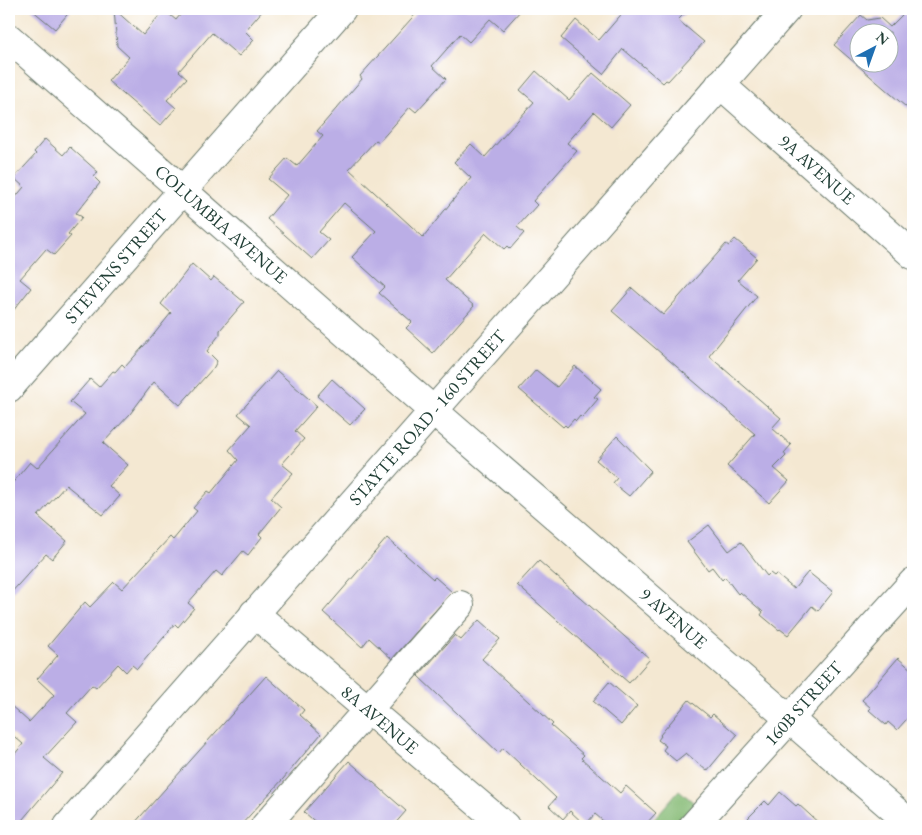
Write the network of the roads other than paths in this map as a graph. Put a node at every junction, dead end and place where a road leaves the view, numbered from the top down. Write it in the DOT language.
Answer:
graph roads {
  1 [pos="342,9"];
  2 [pos="787,9"];
  3 [pos="9,38"];
  4 [pos="720,84"];
  5 [pos="182,190"];
  6 [pos="913,255"];
  7 [pos="9,388"];
  8 [pos="434,412"];
  9 [pos="913,582"];
  10 [pos="460,605"];
  11 [pos="254,614"];
  12 [pos="366,711"];
  13 [pos="788,720"];
  14 [pos="68,826"];
  15 [pos="265,826"];
  16 [pos="505,826"];
  17 [pos="693,826"];
  18 [pos="913,826"];
  1 -- 5 [label="street, STEVENS STREET"];
  2 -- 4 [label="street, STAYTE ROAD - 160 STREET"];
  3 -- 5 [label="street, COLUMBIA AVENUE"];
  4 -- 6 [label="street, 9A AVENUE"];
  4 -- 8 [label="street, STAYTE ROAD - 160 STREET"];
  5 -- 7 [label="street, STEVENS STREET"];
  5 -- 8 [label="street, COLUMBIA AVENUE"];
  8 -- 11 [label="street, STAYTE ROAD - 160 STREET"];
  8 -- 13 [label="street, 9 AVENUE"];
  9 -- 13 [label="street, 160B STREET"];
  10 -- 12 [label="street"];
  11 -- 12 [label="street, 8A AVENUE"];
  11 -- 14 [label="street, STAYTE ROAD - 160 STREET"];
  12 -- 15 [label="street"];
  12 -- 16 [label="street, 8A AVENUE"];
  13 -- 17 [label="street, 160B STREET"];
  13 -- 18 [label="street, 9 AVENUE"];
}
